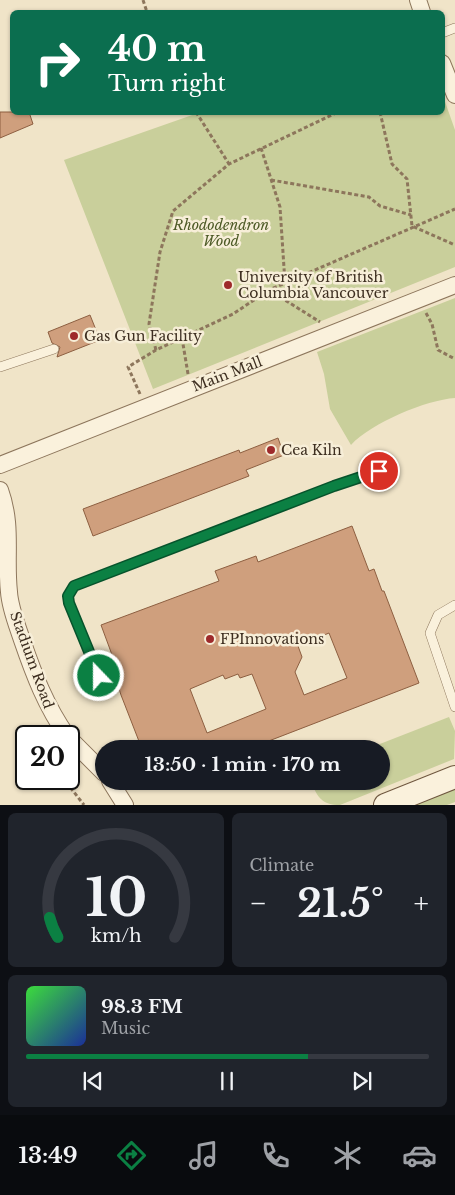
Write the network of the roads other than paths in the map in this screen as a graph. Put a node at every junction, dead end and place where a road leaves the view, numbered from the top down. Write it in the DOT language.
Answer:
graph roads {
  1 [pos="445,70"];
  2 [pos="455,95"];
  3 [pos="455,285"];
  4 [pos="54,348"];
  5 [pos="0,367"];
  6 [pos="0,464"];
  7 [pos="379,471"];
  8 [pos="0,490"];
  9 [pos="455,605"];
  10 [pos="99,676"];
  11 [pos="455,707"];
  12 [pos="59,725"];
  13 [pos="80,749"];
  14 [pos="95,764"];
  15 [pos="455,778"];
  16 [pos="116,790"];
  17 [pos="125,805"];
  18 [pos="384,805"];
  1 -- 2 [label="street"];
  3 -- 6 [label="street, Main Mall"];
  4 -- 5 [label="lane"];
  7 -- 10 [label="lane"];
  8 -- 12 [label="street, Stadium Road"];
  9 -- 11 [label="lane"];
  13 -- 14 [label="street, Stadium Road"];
  15 -- 18 [label="street"];
  16 -- 17 [label="street"];
}
